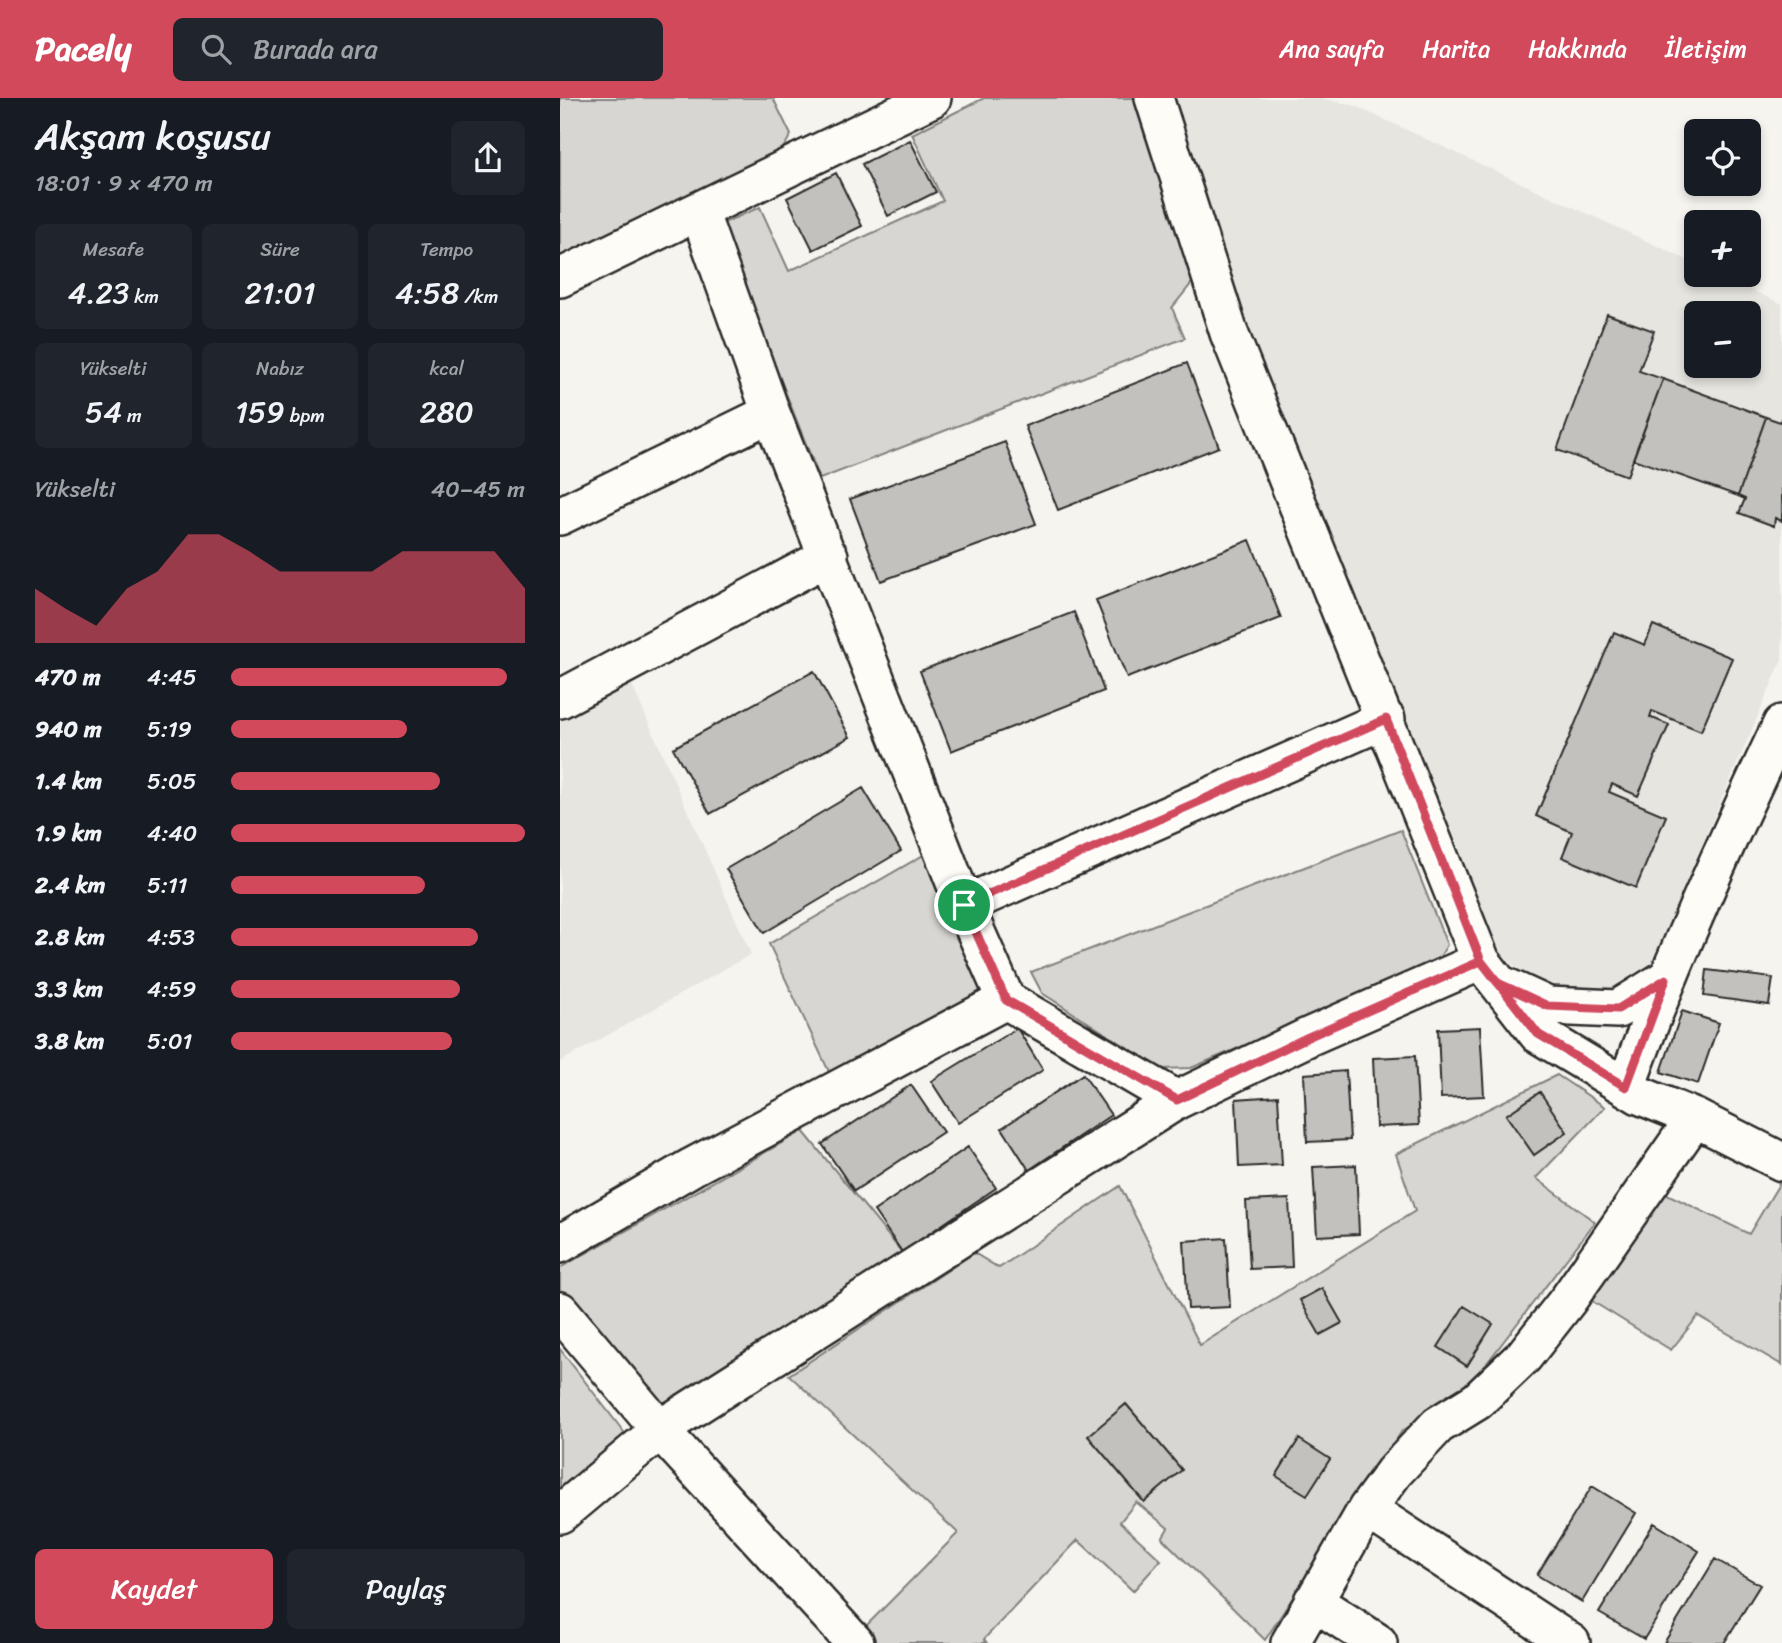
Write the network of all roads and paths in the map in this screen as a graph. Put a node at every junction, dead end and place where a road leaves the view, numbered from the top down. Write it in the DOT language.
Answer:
graph roads {
  1 [pos="932,98"];
  2 [pos="1154,98"];
  3 [pos="699,211"];
  4 [pos="560,278"];
  5 [pos="771,413"];
  6 [pos="560,516"];
  7 [pos="829,556"];
  8 [pos="560,699"];
  9 [pos="1386,719"];
  10 [pos="1782,724"];
  11 [pos="1770,777"];
  12 [pos="964,905"];
  13 [pos="1490,972"];
  14 [pos="1666,979"];
  15 [pos="1006,1000"];
  16 [pos="1626,1087"];
  17 [pos="1177,1100"];
  18 [pos="1695,1118"];
  19 [pos="1782,1162"];
  20 [pos="560,1244"];
  21 [pos="560,1311"];
  22 [pos="660,1430"];
  23 [pos="1367,1509"];
  24 [pos="560,1514"];
  25 [pos="1313,1601"];
  26 [pos="856,1643"];
  27 [pos="1290,1643"];
  28 [pos="1378,1643"];
  29 [pos="1571,1643"];
  1 -- 3 [label="street"];
  2 -- 9 [label="street"];
  3 -- 4 [label="street"];
  3 -- 5 [label="street"];
  5 -- 6 [label="street"];
  5 -- 7 [label="street"];
  7 -- 8 [label="street"];
  7 -- 12 [label="street"];
  9 -- 12 [label="street"];
  9 -- 13 [label="street"];
  10 -- 11 [label="street"];
  11 -- 14 [label="street"];
  12 -- 15 [label="street"];
  13 -- 14 [label="street"];
  13 -- 16 [label="street"];
  13 -- 17 [label="street"];
  14 -- 16 [label="street"];
  15 -- 17 [label="street"];
  15 -- 20 [label="street"];
  16 -- 18 [label="street"];
  17 -- 22 [label="street"];
  18 -- 19 [label="street"];
  18 -- 23 [label="street"];
  21 -- 22 [label="street"];
  22 -- 24 [label="street"];
  22 -- 26 [label="street"];
  23 -- 25 [label="street"];
  23 -- 29 [label="street"];
  25 -- 27 [label="street"];
  25 -- 28 [label="street"];
}
